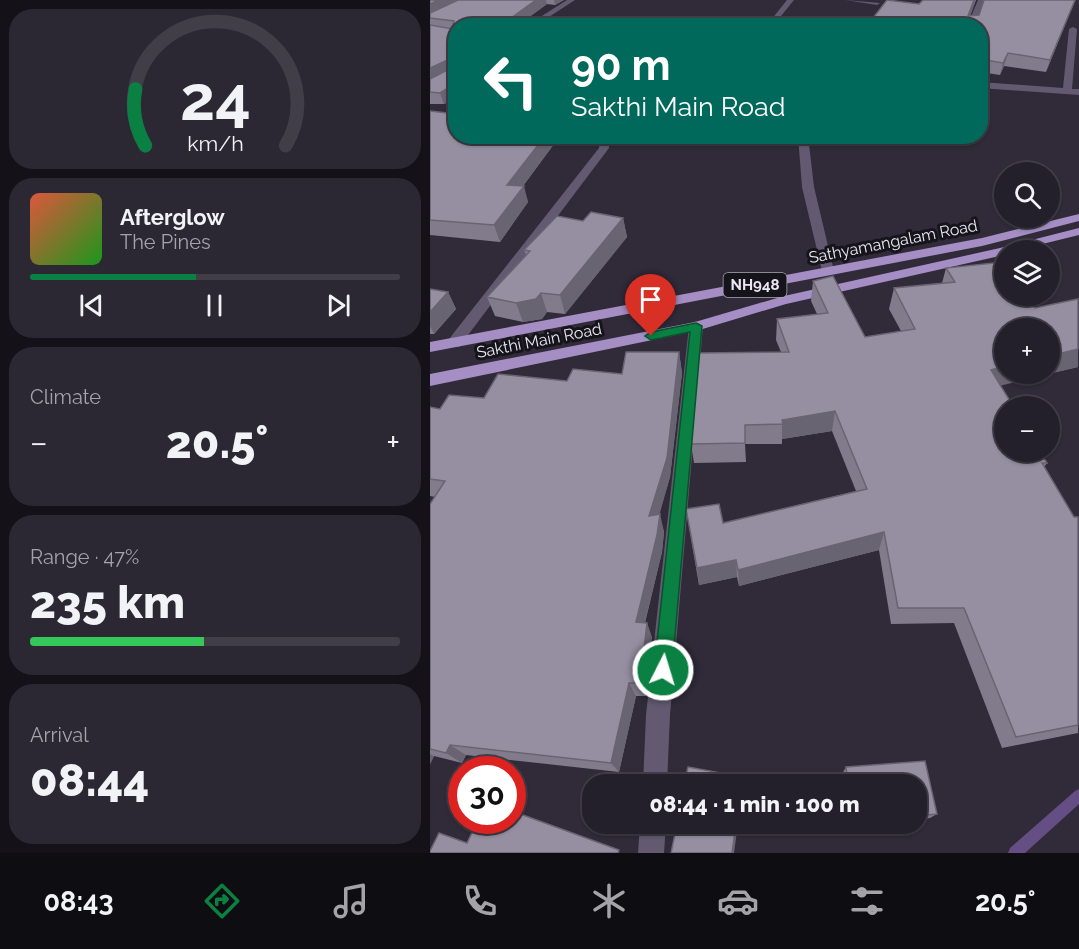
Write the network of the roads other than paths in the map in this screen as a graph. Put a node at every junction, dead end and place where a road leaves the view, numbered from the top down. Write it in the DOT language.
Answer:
graph roads {
  1 [pos="572,0"];
  2 [pos="791,0"];
  3 [pos="848,0"];
  4 [pos="980,0"];
  5 [pos="877,3"];
  6 [pos="775,17"];
  7 [pos="542,18"];
  8 [pos="781,18"];
  9 [pos="973,18"];
  10 [pos="1073,29"];
  11 [pos="988,86"];
  12 [pos="1067,92"];
  13 [pos="1078,92"];
  14 [pos="604,144"];
  15 [pos="804,144"];
  16 [pos="1078,218"];
  17 [pos="1078,231"];
  18 [pos="1043,240"];
  19 [pos="994,252"];
  20 [pos="828,271"];
  21 [pos="696,326"];
  22 [pos="454,343"];
  23 [pos="430,347"];
  24 [pos="431,381"];
  25 [pos="655,774"];
  26 [pos="652,834"];
  27 [pos="651,853"];
  1 -- 7 [label="street"];
  2 -- 6 [label="street"];
  3 -- 5 [label="street"];
  4 -- 9 [label="street"];
  6 -- 8 [label="street"];
  10 -- 12 [label="street"];
  11 -- 12 [label="street"];
  12 -- 13 [label="street"];
  14 -- 22 [label="street"];
  15 -- 20 [label="street"];
  16 -- 20 [label="highway, Sathyamangalam Road / NH948"];
  17 -- 18 [label="highway, Sakthi Main Road / NH948"];
  19 -- 21 [label="highway, Sakthi Main Road / NH948"];
  20 -- 22 [label="highway, Sathyamangalam Road / NH948"];
  21 -- 24 [label="highway, Sakthi Main Road / NH948"];
  21 -- 25 [label="street"];
  22 -- 23 [label="highway, Sathyamangalam Road / NH948"];
  26 -- 27 [label="street"];
}
